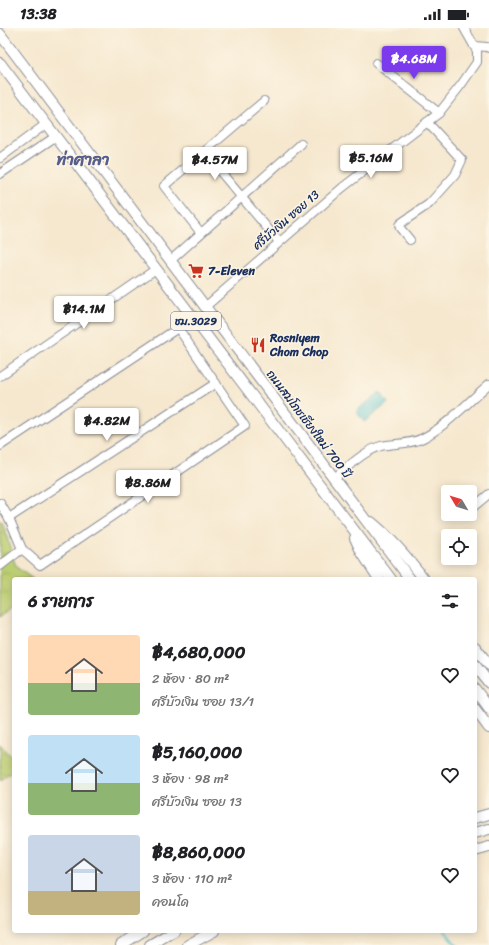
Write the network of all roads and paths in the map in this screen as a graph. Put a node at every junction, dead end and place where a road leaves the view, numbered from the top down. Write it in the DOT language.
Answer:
graph roads {
  1 [pos="464,28"];
  2 [pos="0,34"];
  3 [pos="474,46"];
  4 [pos="489,48"];
  5 [pos="0,63"];
  6 [pos="376,63"];
  7 [pos="264,102"];
  8 [pos="439,113"];
  9 [pos="427,122"];
  10 [pos="46,124"];
  11 [pos="56,137"];
  12 [pos="301,144"];
  13 [pos="204,152"];
  14 [pos="0,158"];
  15 [pos="0,174"];
  16 [pos="242,197"];
  17 [pos="201,233"];
  18 [pos="410,240"];
  19 [pos="279,242"];
  20 [pos="170,261"];
  21 [pos="156,269"];
  22 [pos="205,307"];
  23 [pos="193,318"];
  24 [pos="178,328"];
  25 [pos="0,376"];
  26 [pos="216,383"];
  27 [pos="489,384"];
  28 [pos="0,446"];
  29 [pos="334,478"];
  30 [pos="489,494"];
  31 [pos="0,503"];
  32 [pos="477,504"];
  33 [pos="359,512"];
  34 [pos="9,518"];
  35 [pos="346,520"];
  36 [pos="22,550"];
  37 [pos="0,566"];
  38 [pos="378,577"];
  39 [pos="389,577"];
  40 [pos="408,577"];
  41 [pos="422,577"];
  42 [pos="477,650"];
  43 [pos="489,665"];
  44 [pos="477,668"];
  45 [pos="489,683"];
  46 [pos="477,692"];
  47 [pos="489,708"];
  48 [pos="477,712"];
  49 [pos="489,728"];
  50 [pos="489,814"];
  51 [pos="477,817"];
  52 [pos="489,829"];
  53 [pos="477,832"];
  54 [pos="489,847"];
  55 [pos="477,850"];
  56 [pos="140,933"];
  57 [pos="171,933"];
  58 [pos="211,933"];
  59 [pos="199,942"];
  60 [pos="121,945"];
  61 [pos="150,945"];
  62 [pos="188,945"];
  1 -- 3 [label="street, ศรีบัวเงิน ซอย 13"];
  2 -- 20 [label="main road, ถนนสมโภชเชียงใหม่ 700 ปี / ชม.3029"];
  3 -- 4 [label="street"];
  3 -- 8 [label="street, ศรีบัวเงิน ซอย 13"];
  5 -- 10 [label="main road, ชม.3029"];
  6 -- 8 [label="street"];
  7 -- 13 [label="street"];
  8 -- 9 [label="street, ศรีบัวเงิน ซอย 13"];
  9 -- 18 [label="street"];
  9 -- 19 [label="street, ศรีบัวเงิน ซอย 13"];
  10 -- 11 [label="main road, ชม.3029"];
  10 -- 14 [label="street"];
  11 -- 15 [label="street"];
  11 -- 21 [label="main road, ชม.3029"];
  12 -- 16 [label="street"];
  13 -- 16 [label="street"];
  13 -- 17 [label="street"];
  16 -- 17 [label="street"];
  16 -- 19 [label="street"];
  17 -- 20 [label="street"];
  19 -- 22 [label="street, ศรีบัวเงิน ซอย 13"];
  20 -- 22 [label="main road, ถนนสมโภชเชียงใหม่ 700 ปี / ชม.3029"];
  21 -- 23 [label="main road, ชม.3029"];
  21 -- 25 [label="street"];
  22 -- 29 [label="main road, ถนนสมโภชเชียงใหม่ 700 ปี / ชม.3029"];
  23 -- 24 [label="street"];
  23 -- 35 [label="main road, ชม.3029"];
  24 -- 26 [label="street"];
  24 -- 28 [label="street"];
  26 -- 34 [label="street"];
  26 -- 36 [label="street"];
  27 -- 29 [label="street"];
  29 -- 33 [label="main road, ถนนสมโภชเชียงใหม่ 700 ปี / ชม.3029"];
  30 -- 32 [label="street"];
  31 -- 34 [label="street"];
  33 -- 40 [label="main road, ถนนสมโภชเชียงใหม่ 700 ปี / ชม.3029"];
  33 -- 41 [label="main road"];
  34 -- 36 [label="street"];
  35 -- 38 [label="main road"];
  35 -- 39 [label="main road, ชม.3029"];
  36 -- 37 [label="street"];
  42 -- 43 [label="main road"];
  44 -- 45 [label="main road"];
  46 -- 47 [label="main road"];
  48 -- 49 [label="main road"];
  50 -- 51 [label="main road"];
  52 -- 53 [label="main road"];
  54 -- 55 [label="main road"];
  56 -- 60 [label="main road"];
  57 -- 61 [label="main road"];
  58 -- 59 [label="main road"];
  59 -- 62 [label="main road"];
}
